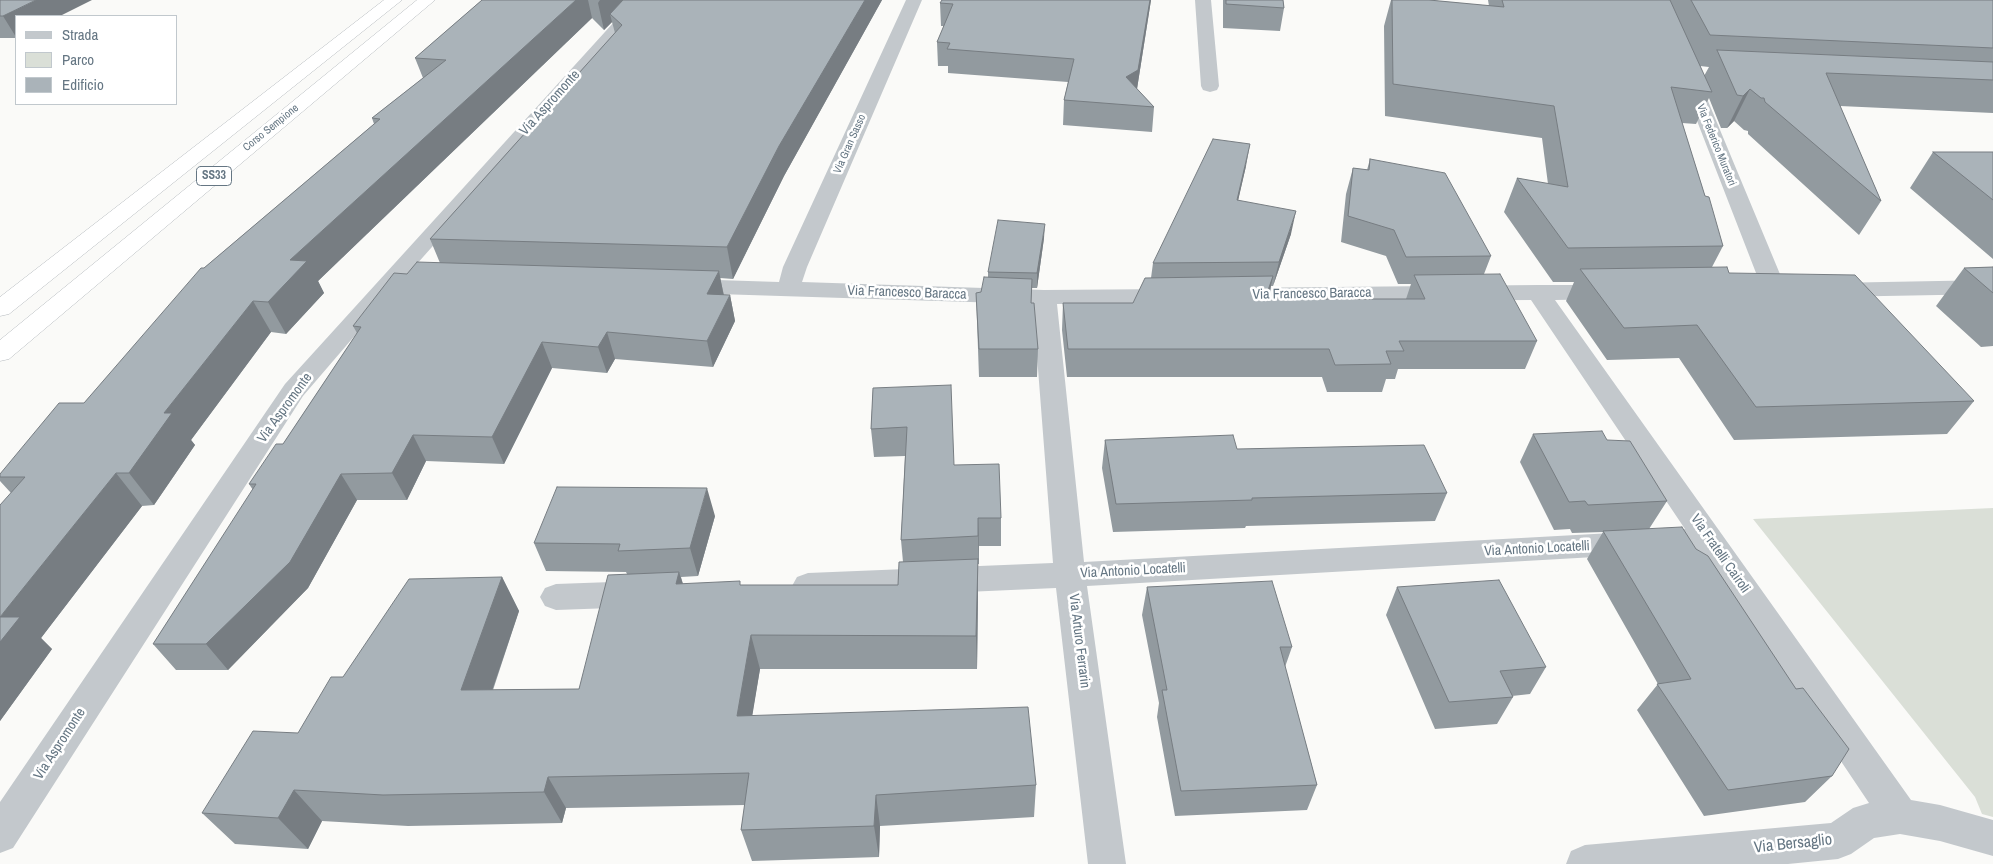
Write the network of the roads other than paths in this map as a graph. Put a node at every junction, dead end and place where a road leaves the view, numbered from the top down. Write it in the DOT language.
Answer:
graph roads {
  1 [pos="394,0"];
  2 [pos="428,0"];
  3 [pos="643,0"];
  4 [pos="914,0"];
  5 [pos="1203,0"];
  6 [pos="1692,70"];
  7 [pos="1210,86"];
  8 [pos="392,278"];
  9 [pos="424,279"];
  10 [pos="660,286"];
  11 [pos="1993,287"];
  12 [pos="788,289"];
  13 [pos="1791,290"];
  14 [pos="1750,291"];
  15 [pos="1538,292"];
  16 [pos="1626,292"];
  17 [pos="1044,297"];
  18 [pos="0,309"];
  19 [pos="0,353"];
  20 [pos="1710,539"];
  21 [pos="1070,575"];
  22 [pos="783,587"];
  23 [pos="665,593"];
  24 [pos="556,597"];
  25 [pos="1900,816"];
  26 [pos="0,835"];
  27 [pos="1993,838"];
  28 [pos="1107,864"];
  29 [pos="1585,864"];
  1 -- 18 [label="highway, Corso Sempione / SS33"];
  2 -- 19 [label="highway, Corso Sempione / SS33"];
  3 -- 8 [label="street, Via Aspromonte"];
  4 -- 12 [label="street, Via Gran Sasso"];
  5 -- 7 [label="street"];
  6 -- 13 [label="street, Via Federico Muratori"];
  8 -- 9 [label="street"];
  8 -- 26 [label="street, Via Aspromonte"];
  10 -- 12 [label="street, Via Francesco Baracca"];
  11 -- 13 [label="street"];
  12 -- 17 [label="street, Via Francesco Baracca"];
  13 -- 14 [label="street"];
  15 -- 16 [label="street, Via Francesco Baracca"];
  15 -- 17 [label="street, Via Francesco Baracca"];
  15 -- 20 [label="street, Via Fratelli Cairoli"];
  17 -- 21 [label="street, Via Arturo Ferrarin"];
  20 -- 21 [label="street, Via Antonio Locatelli"];
  20 -- 25 [label="street, Via Fratelli Cairoli"];
  21 -- 22 [label="street, Via Antonio Locatelli"];
  21 -- 28 [label="street, Via Arturo Ferrarin"];
  23 -- 24 [label="street"];
  25 -- 27 [label="street, Via Bersaglio"];
  25 -- 29 [label="street, Via Bersaglio"];
}
